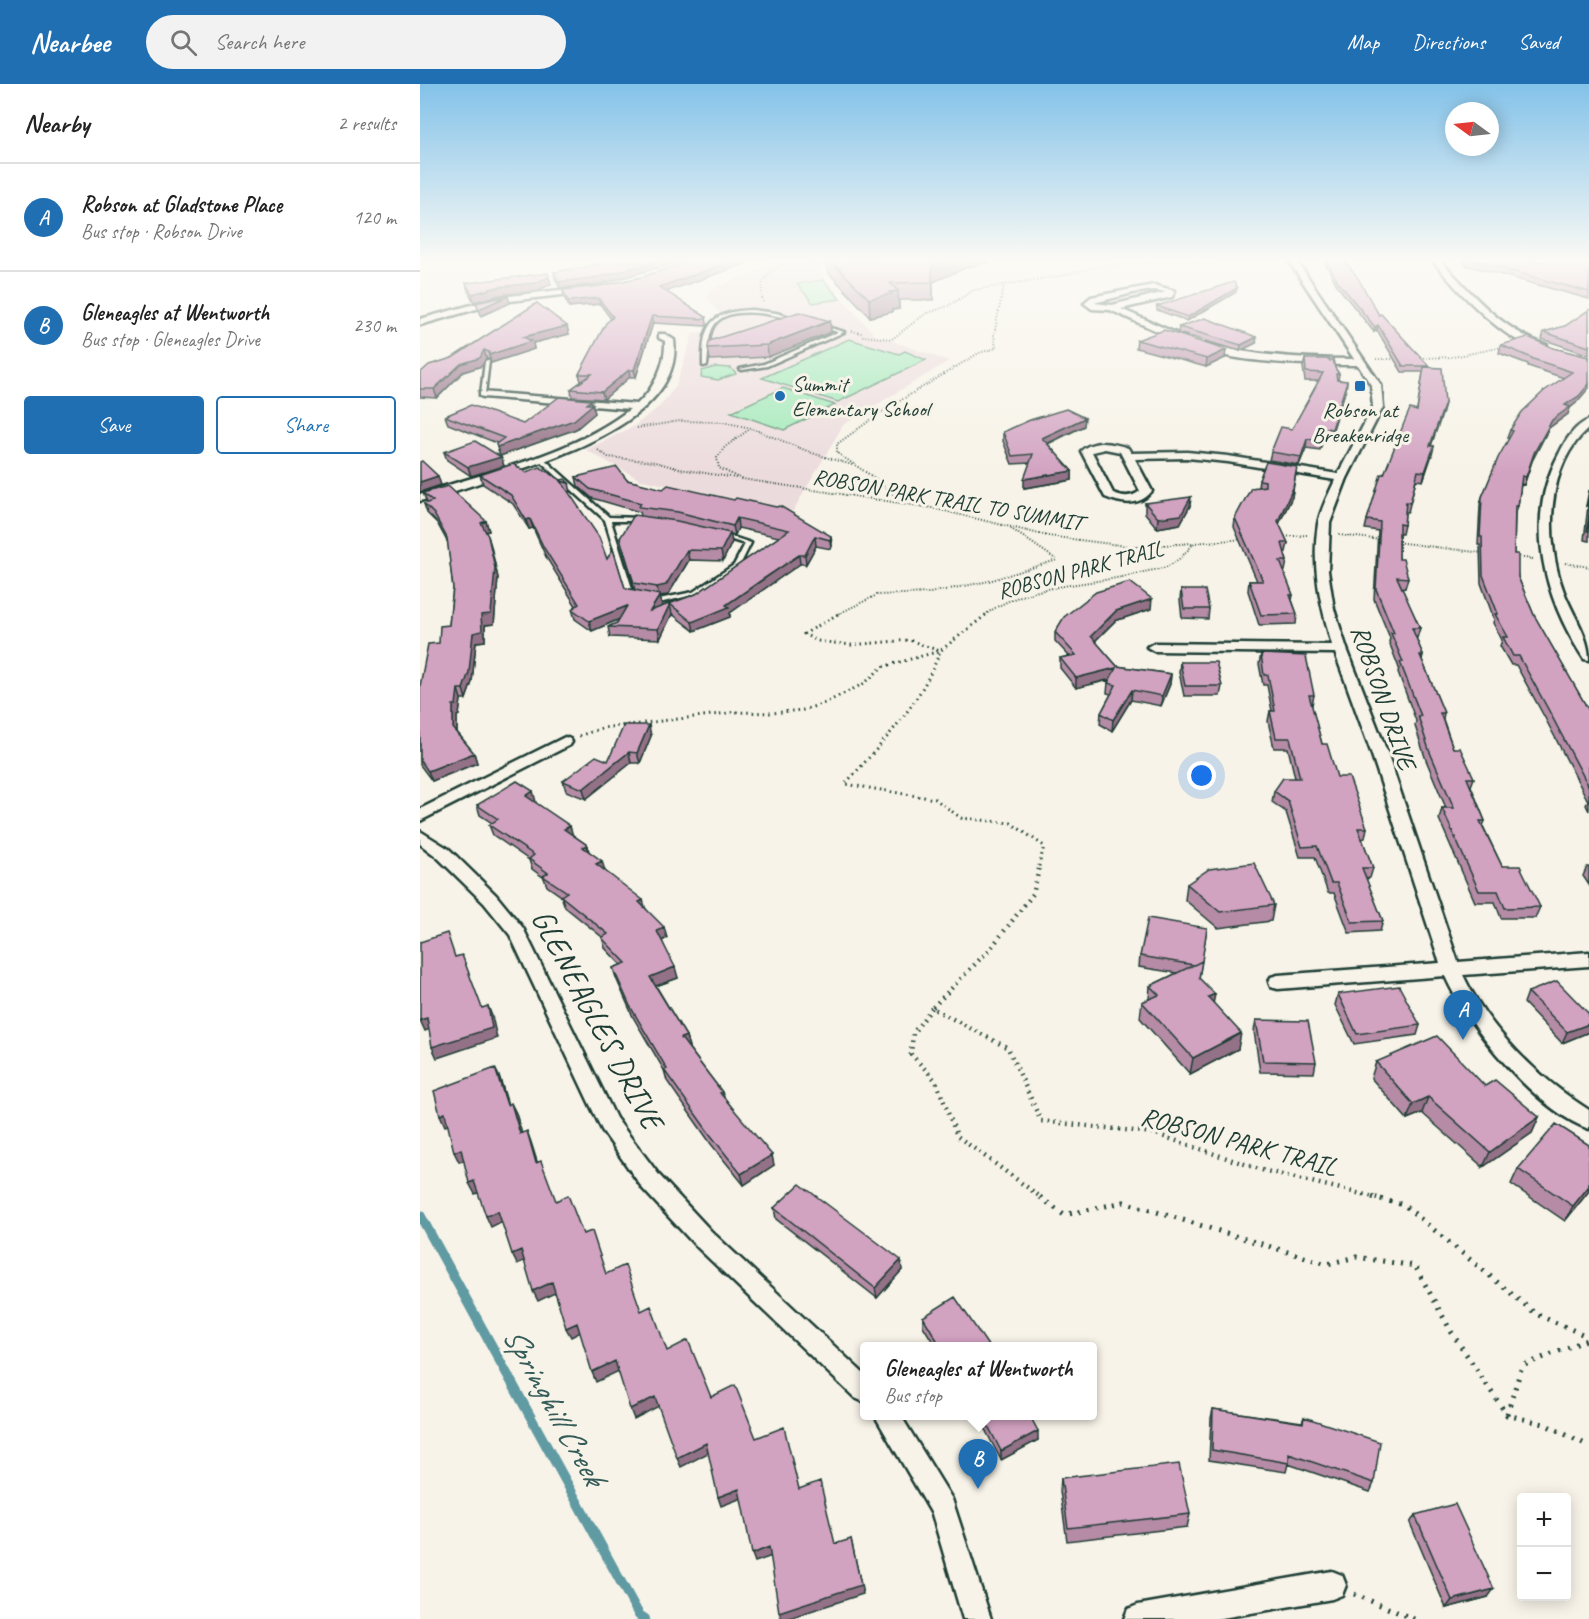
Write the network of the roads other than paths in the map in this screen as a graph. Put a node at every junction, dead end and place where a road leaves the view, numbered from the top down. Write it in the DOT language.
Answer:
graph roads {
  1 [pos="710,333"];
  2 [pos="841,333"];
  3 [pos="1168,333"];
  4 [pos="1345,333"];
  5 [pos="1512,333"];
  6 [pos="662,336"];
  7 [pos="1553,351"];
  8 [pos="488,361"];
  9 [pos="1365,361"];
  10 [pos="705,365"];
  11 [pos="741,369"];
  12 [pos="483,394"];
  13 [pos="640,407"];
  14 [pos="1589,423"];
  15 [pos="1128,456"];
  16 [pos="540,458"];
  17 [pos="1341,478"];
  18 [pos="420,498"];
  19 [pos="608,519"];
  20 [pos="648,519"];
  21 [pos="713,532"];
  22 [pos="1154,647"];
  23 [pos="1340,649"];
  24 [pos="1589,656"];
  25 [pos="565,742"];
  26 [pos="420,816"];
  27 [pos="420,836"];
  28 [pos="1589,959"];
  29 [pos="1451,969"];
  30 [pos="1278,982"];
  31 [pos="1589,1122"];
  32 [pos="860,1386"];
  33 [pos="889,1420"];
  34 [pos="1332,1585"];
  35 [pos="976,1619"];
  36 [pos="1138,1619"];
  1 -- 10 [label="lane"];
  2 -- 11 [label="lane"];
  3 -- 9 [label="street"];
  4 -- 9 [label="street, ROBSON DRIVE"];
  5 -- 7 [label="street"];
  6 -- 13 [label="street"];
  8 -- 12 [label="lane"];
  9 -- 17 [label="street, ROBSON DRIVE"];
  12 -- 13 [label="street"];
  13 -- 16 [label="street"];
  14 -- 24 [label="street"];
  15 -- 15 [label="street"];
  15 -- 17 [label="street"];
  16 -- 18 [label="street"];
  16 -- 19 [label="lane"];
  17 -- 23 [label="street, ROBSON DRIVE"];
  19 -- 20 [label="lane"];
  19 -- 21 [label="lane"];
  22 -- 23 [label="street"];
  23 -- 29 [label="street, ROBSON DRIVE"];
  25 -- 26 [label="street"];
  27 -- 32 [label="street, GLENEAGLES DRIVE"];
  28 -- 29 [label="street"];
  29 -- 30 [label="street"];
  29 -- 31 [label="street, ROBSON DRIVE"];
  33 -- 35 [label="street"];
  34 -- 36 [label="street"];
}
